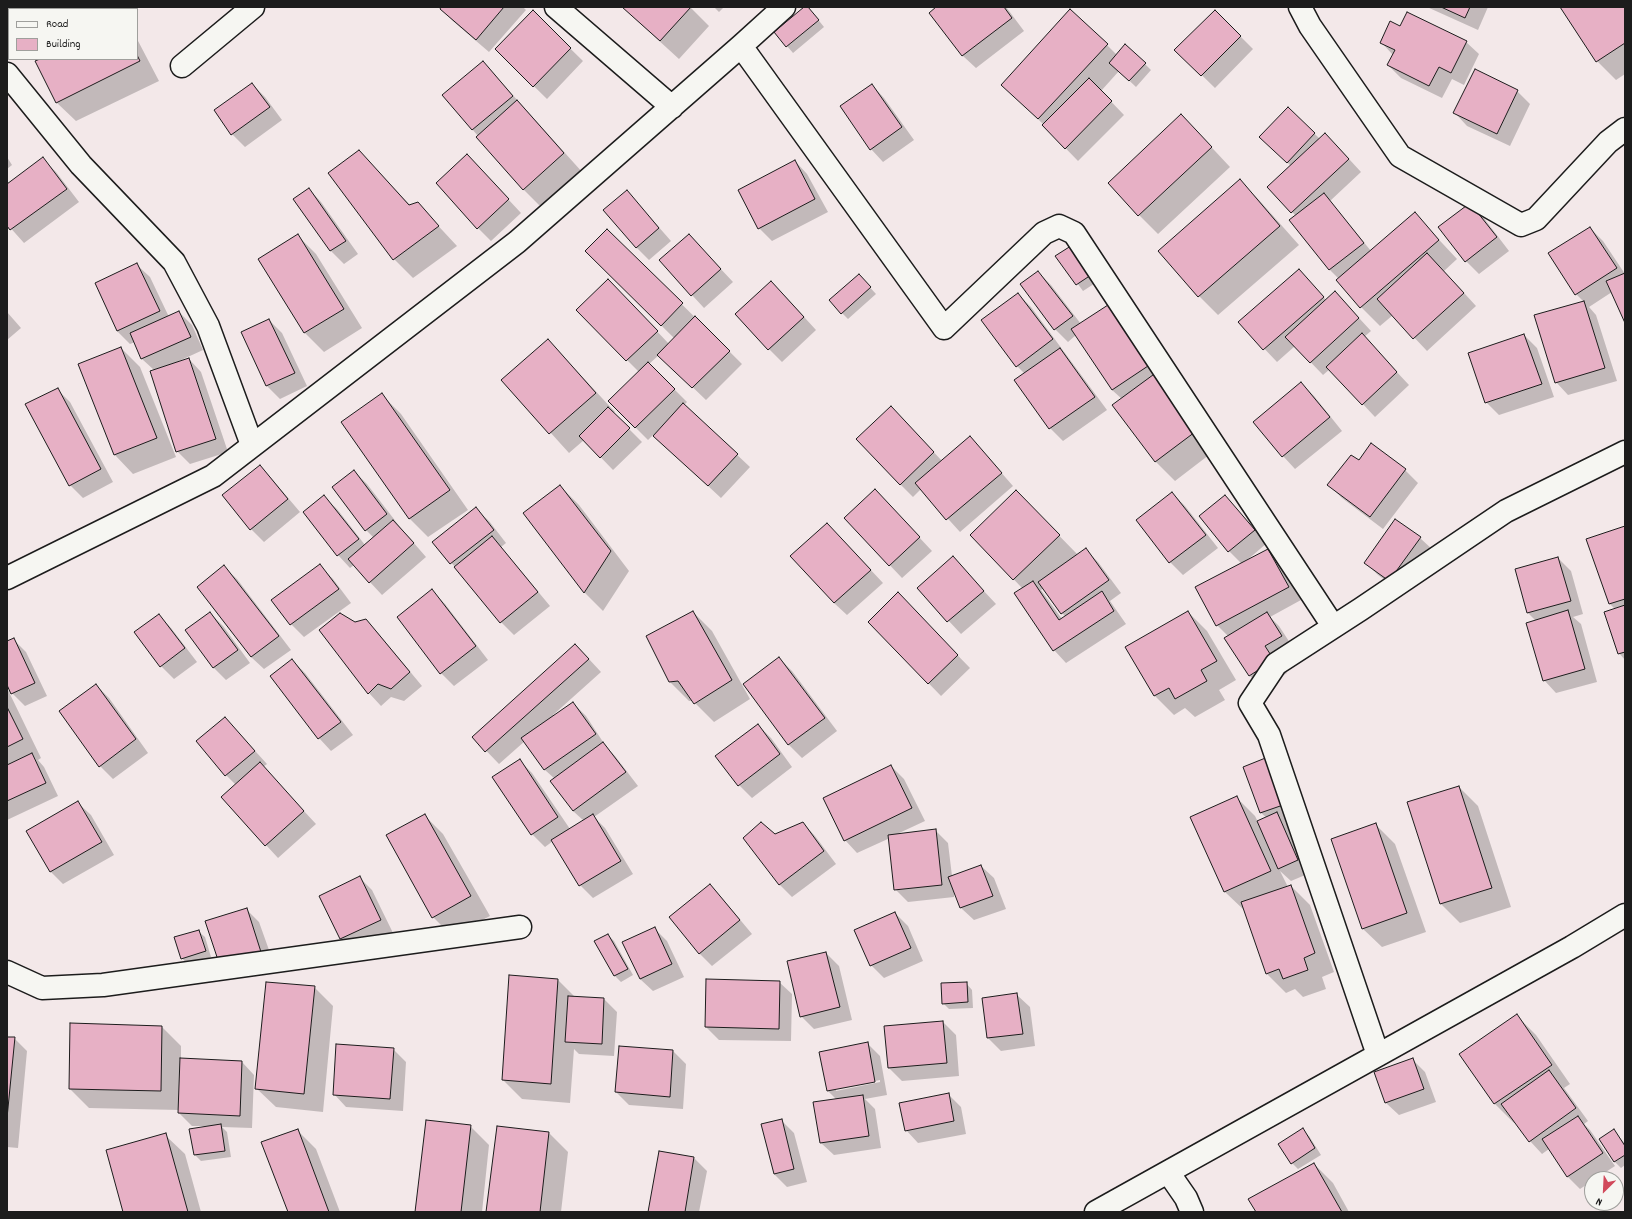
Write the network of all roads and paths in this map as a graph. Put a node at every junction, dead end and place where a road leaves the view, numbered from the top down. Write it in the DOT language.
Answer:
graph roads {
  1 [pos="253,7"];
  2 [pos="556,7"];
  3 [pos="784,7"];
  4 [pos="1300,7"];
  5 [pos="741,46"];
  6 [pos="182,66"];
  7 [pos="7,74"];
  8 [pos="672,107"];
  9 [pos="1625,129"];
  10 [pos="252,445"];
  11 [pos="1625,452"];
  12 [pos="7,578"];
  13 [pos="1333,626"];
  14 [pos="1625,915"];
  15 [pos="520,927"];
  16 [pos="7,972"];
  17 [pos="1378,1055"];
  18 [pos="1168,1172"];
  19 [pos="1096,1212"];
  20 [pos="1192,1212"];
  1 -- 6 [label="street"];
  2 -- 8 [label="street"];
  3 -- 5 [label="street"];
  4 -- 9 [label="street"];
  5 -- 8 [label="street"];
  5 -- 13 [label="street"];
  7 -- 10 [label="street"];
  8 -- 10 [label="street"];
  10 -- 12 [label="street"];
  11 -- 13 [label="street"];
  13 -- 17 [label="street"];
  14 -- 17 [label="street"];
  15 -- 16 [label="street"];
  17 -- 18 [label="street"];
  18 -- 19 [label="street"];
  18 -- 20 [label="street"];
}
